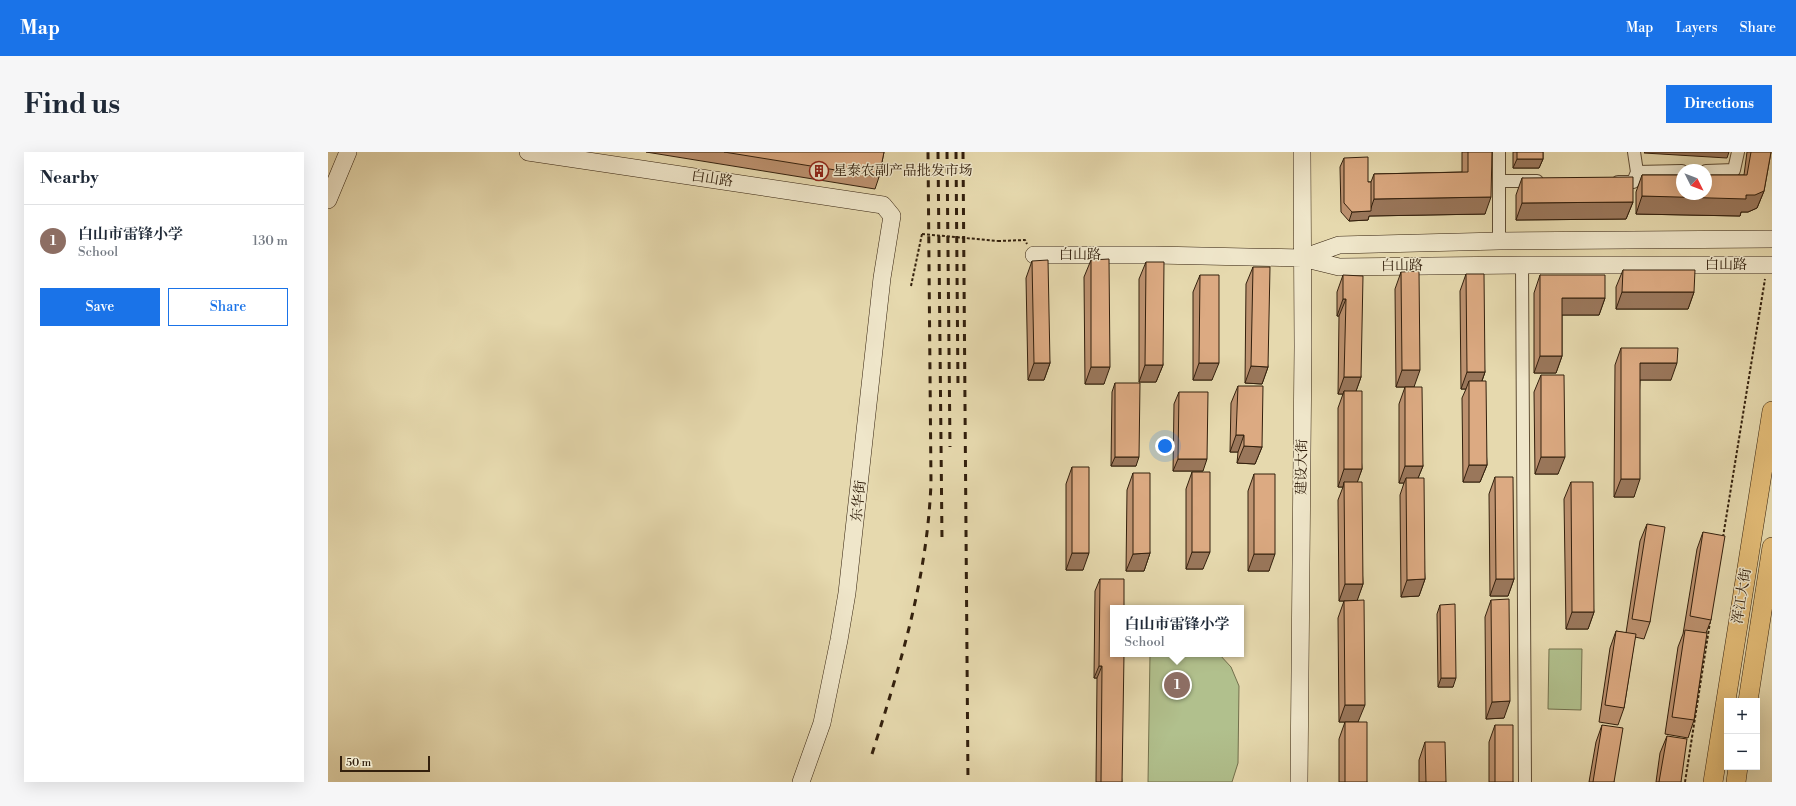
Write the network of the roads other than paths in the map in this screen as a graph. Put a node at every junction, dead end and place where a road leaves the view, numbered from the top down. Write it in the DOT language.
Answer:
graph roads {
  1 [pos="348,152"];
  2 [pos="528,152"];
  3 [pos="1302,152"];
  4 [pos="1499,152"];
  5 [pos="1634,152"];
  6 [pos="1738,152"];
  7 [pos="1676,171"];
  8 [pos="1712,171"];
  9 [pos="1637,172"];
  10 [pos="1499,181"];
  11 [pos="1546,181"];
  12 [pos="1610,182"];
  13 [pos="328,200"];
  14 [pos="892,216"];
  15 [pos="1772,239"];
  16 [pos="1499,241"];
  17 [pos="1034,255"];
  18 [pos="1302,258"];
  19 [pos="1522,265"];
  20 [pos="1769,265"];
  21 [pos="1772,411"];
  22 [pos="1772,547"];
  23 [pos="1748,698"];
  24 [pos="1738,770"];
  25 [pos="802,782"];
  26 [pos="1299,782"];
  27 [pos="1525,782"];
  28 [pos="1713,782"];
  29 [pos="1736,782"];
  1 -- 13 [label="street"];
  2 -- 14 [label="street, 白山路"];
  3 -- 18 [label="street, 建设大街"];
  4 -- 10 [label="street"];
  5 -- 9 [label="street"];
  6 -- 8 [label="street"];
  7 -- 9 [label="street"];
  9 -- 12 [label="street"];
  10 -- 11 [label="street"];
  10 -- 16 [label="street"];
  14 -- 25 [label="street, 东华街"];
  15 -- 16 [label="street"];
  16 -- 18 [label="street"];
  17 -- 18 [label="street, 白山路"];
  18 -- 19 [label="street, 白山路"];
  18 -- 26 [label="street, 建设大街"];
  19 -- 20 [label="street, 白山路"];
  19 -- 27 [label="street"];
  21 -- 28 [label="main road, 浑江大街"];
  22 -- 23 [label="main road, 浑江大街"];
  24 -- 29 [label="main road"];
}
